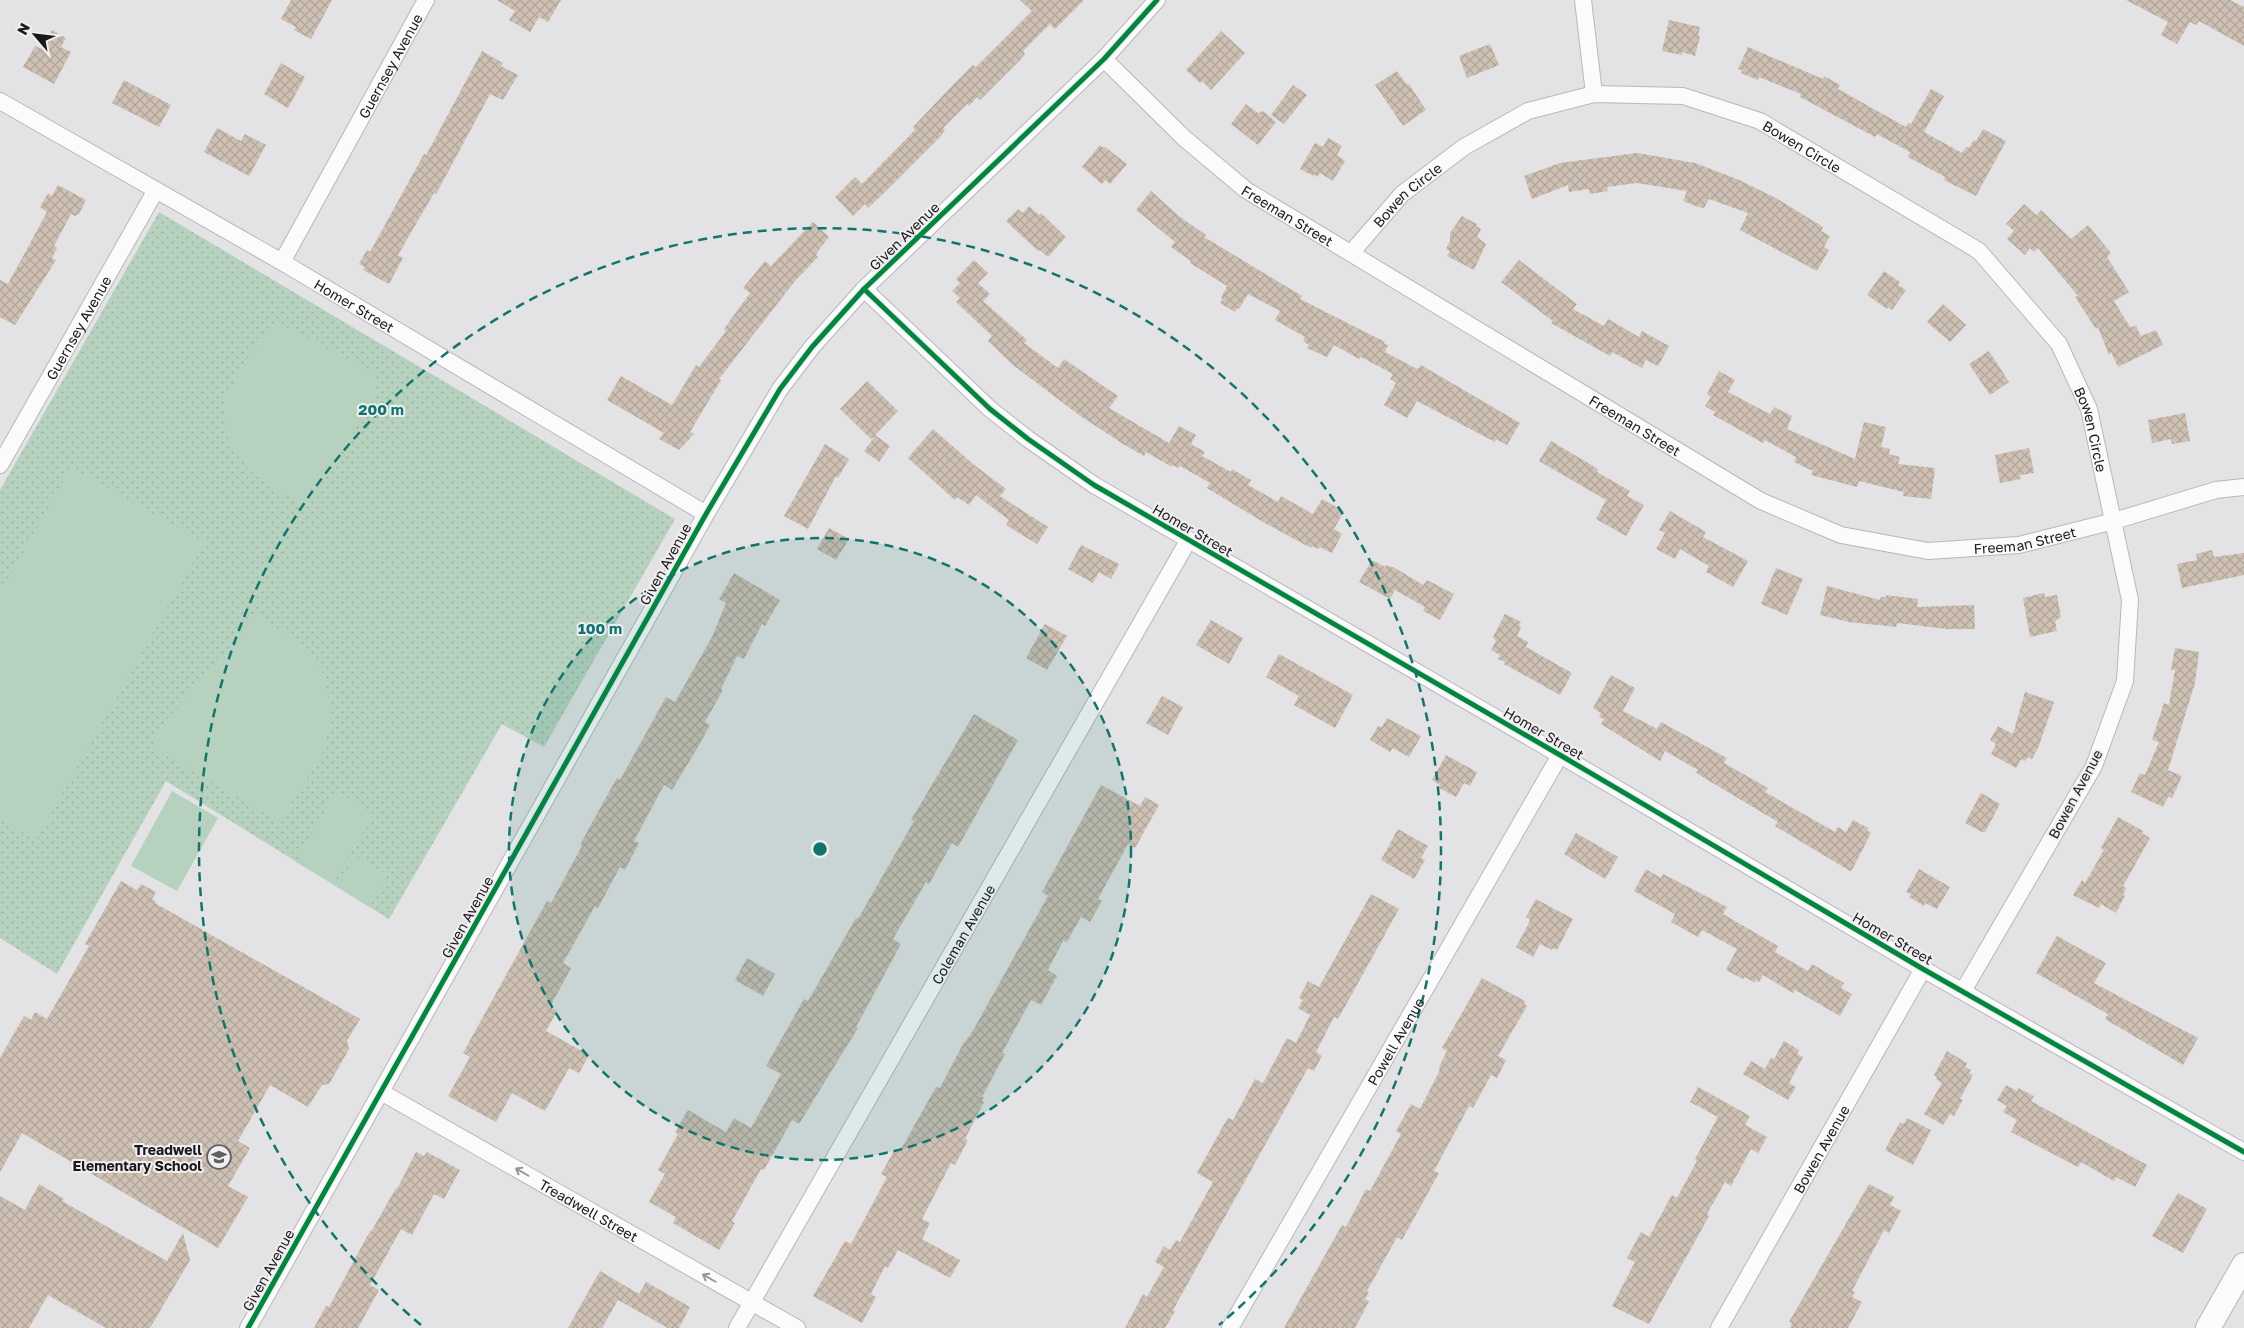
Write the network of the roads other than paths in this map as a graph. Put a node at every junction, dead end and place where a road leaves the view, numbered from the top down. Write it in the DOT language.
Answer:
graph roads {
  1 [pos="426,0"];
  2 [pos="1157,0"];
  3 [pos="1583,0"];
  4 [pos="1104,59"];
  5 [pos="1594,94"];
  6 [pos="0,101"];
  7 [pos="156,190"];
  8 [pos="1352,252"];
  9 [pos="282,262"];
  10 [pos="864,290"];
  11 [pos="0,465"];
  12 [pos="2244,487"];
  13 [pos="706,514"];
  14 [pos="2114,521"];
  15 [pos="1188,541"];
  16 [pos="1560,755"];
  17 [pos="1922,969"];
  18 [pos="1963,991"];
  19 [pos="381,1092"];
  20 [pos="2244,1152"];
  21 [pos="2244,1265"];
  22 [pos="751,1302"];
  23 [pos="248,1328"];
  24 [pos="737,1328"];
  25 [pos="797,1328"];
  26 [pos="1230,1328"];
  27 [pos="1719,1328"];
  28 [pos="2208,1328"];
  1 -- 9 [label="street, Guernsey Avenue"];
  2 -- 4 [label="street, Given Avenue"];
  3 -- 5 [label="street"];
  4 -- 8 [label="street, Freeman Street"];
  4 -- 10 [label="street, Given Avenue"];
  5 -- 8 [label="street, Bowen Circle"];
  5 -- 14 [label="street, Bowen Circle"];
  6 -- 7 [label="street, Homer Street"];
  7 -- 9 [label="street, Homer Street"];
  7 -- 11 [label="street, Guernsey Avenue"];
  8 -- 14 [label="street, Freeman Street"];
  9 -- 13 [label="street, Homer Street"];
  10 -- 13 [label="street, Given Avenue"];
  10 -- 15 [label="street, Homer Street"];
  12 -- 14 [label="street, Freeman Street"];
  13 -- 19 [label="street, Given Avenue"];
  14 -- 18 [label="street, Bowen Avenue"];
  15 -- 16 [label="street, Homer Street"];
  15 -- 22 [label="street, Coleman Avenue"];
  16 -- 17 [label="street, Homer Street"];
  16 -- 26 [label="street, Powell Avenue"];
  17 -- 18 [label="street, Homer Street"];
  17 -- 27 [label="street, Bowen Avenue"];
  18 -- 20 [label="street, Homer Street"];
  22 -- 19 [label="street, Treadwell Street, one-way"];
  19 -- 23 [label="street, Given Avenue"];
  21 -- 28 [label="street"];
  22 -- 24 [label="street, Coleman Avenue"];
  22 -- 25 [label="street, Treadwell Street"];
}
